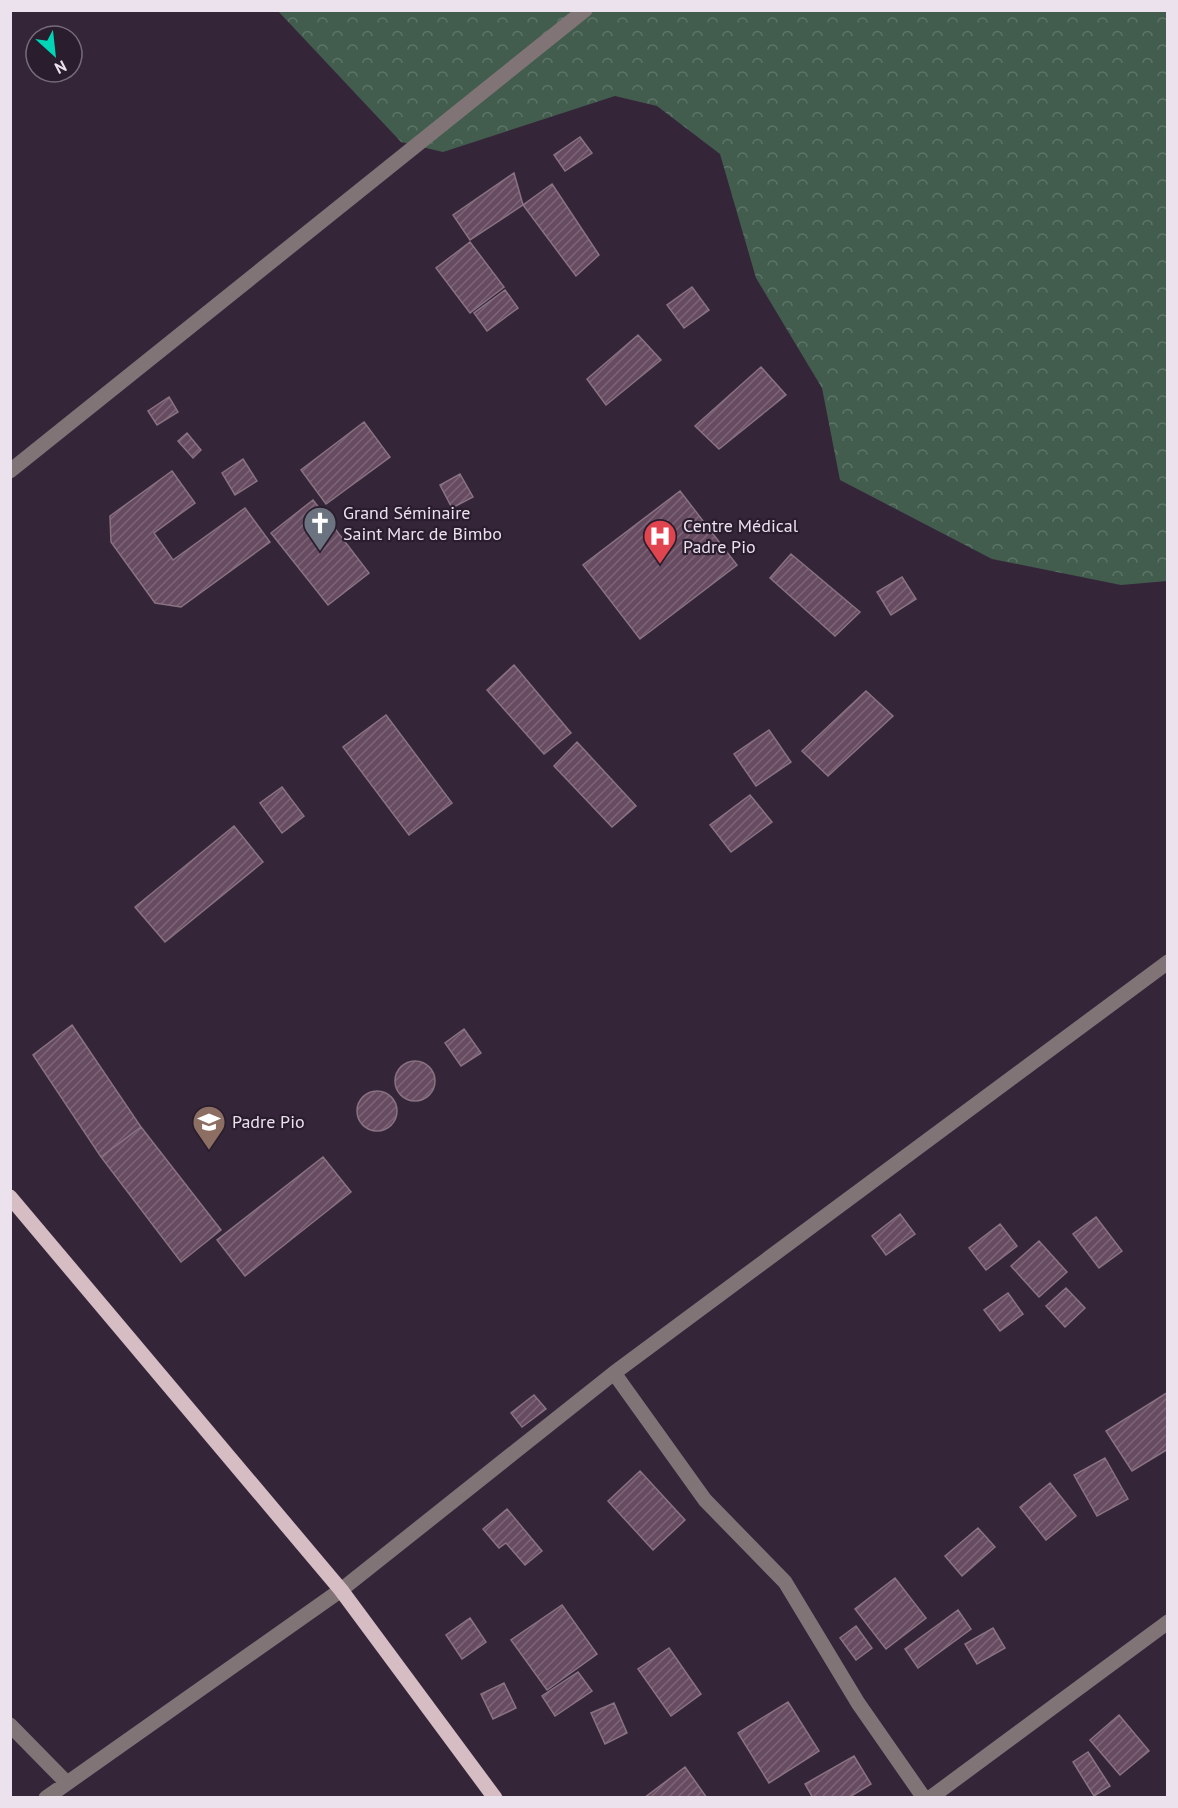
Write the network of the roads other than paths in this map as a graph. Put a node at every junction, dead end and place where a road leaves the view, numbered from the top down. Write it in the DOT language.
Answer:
graph roads {
  1 [pos="585,10"];
  2 [pos="10,471"];
  3 [pos="1167,962"];
  4 [pos="10,1197"];
  5 [pos="614,1373"];
  6 [pos="341,1590"];
  7 [pos="1167,1622"];
  8 [pos="10,1725"];
  9 [pos="66,1782"];
  10 [pos="46,1797"];
  11 [pos="495,1797"];
  12 [pos="924,1797"];
  13 [pos="930,1797"];
  1 -- 2 [label="street"];
  3 -- 5 [label="street"];
  4 -- 6 [label="main road"];
  5 -- 6 [label="street"];
  5 -- 12 [label="street"];
  6 -- 9 [label="street"];
  6 -- 11 [label="main road"];
  7 -- 13 [label="street"];
  8 -- 9 [label="street"];
  9 -- 10 [label="street"];
}
